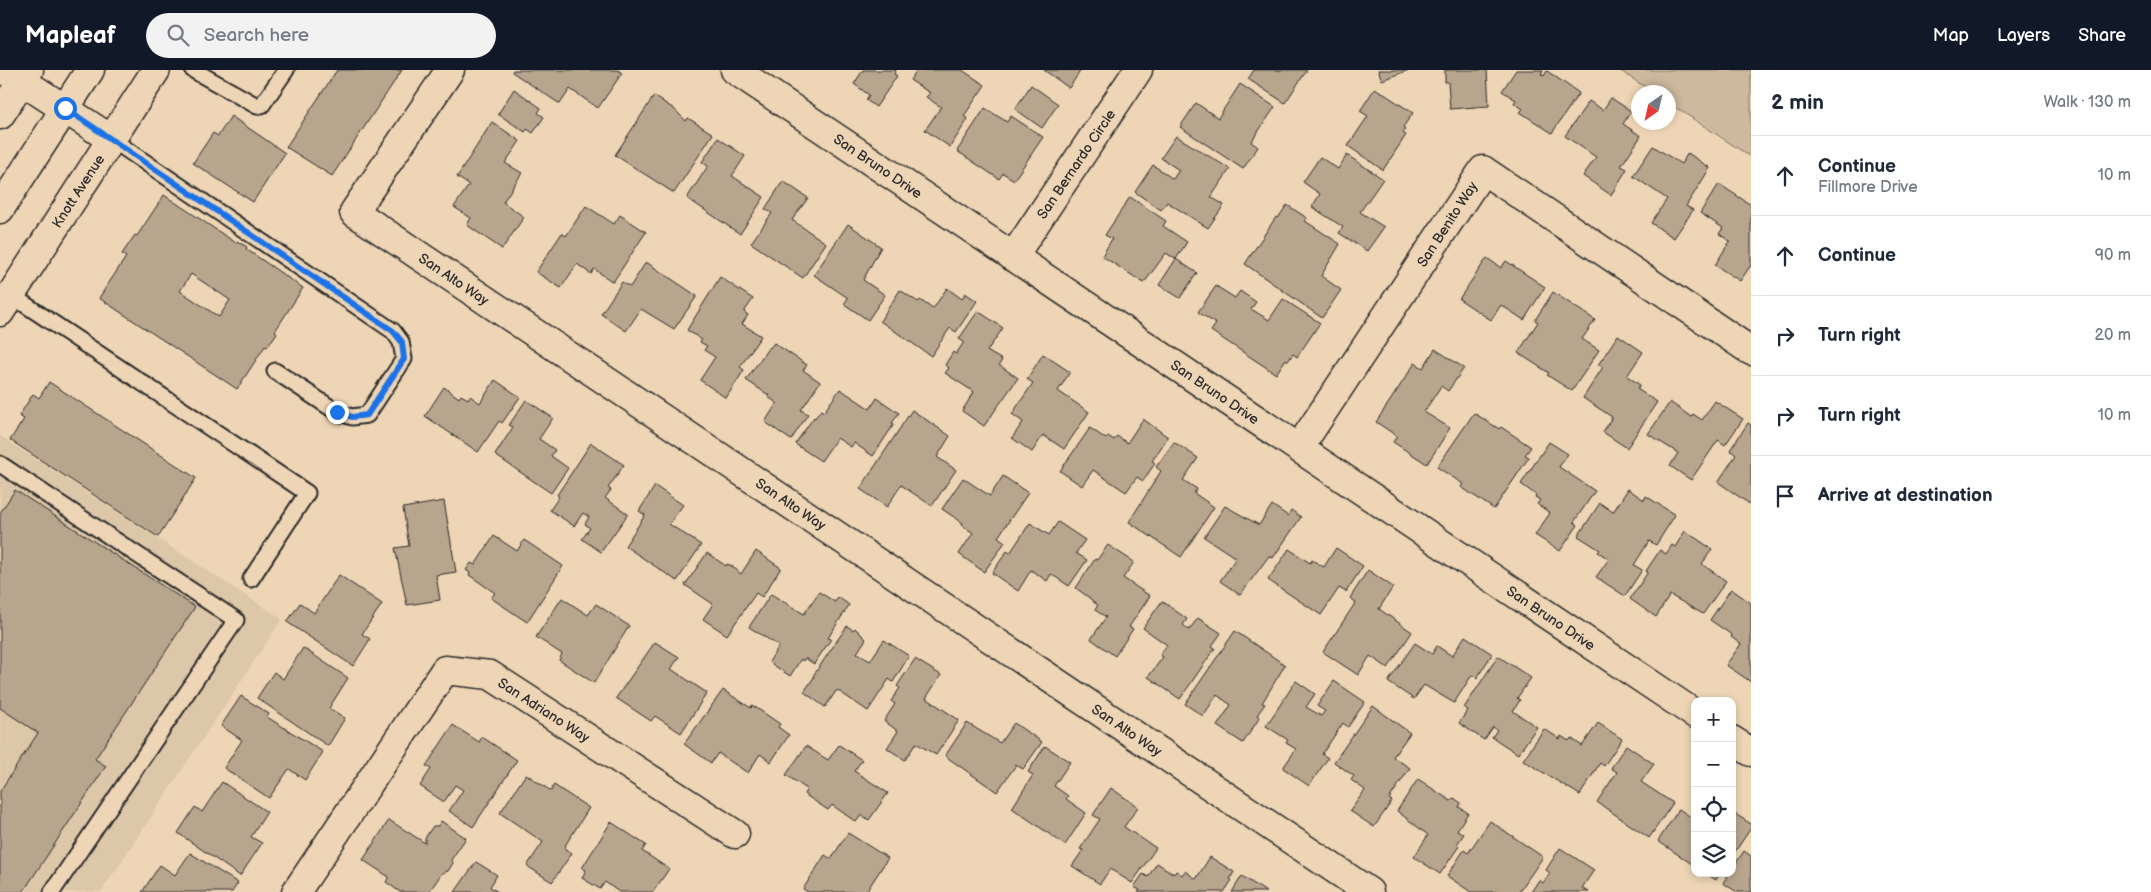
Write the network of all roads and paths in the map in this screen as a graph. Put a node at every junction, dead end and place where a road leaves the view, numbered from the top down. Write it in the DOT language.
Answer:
graph roads {
  1 [pos="90,70"];
  2 [pos="156,70"];
  3 [pos="193,70"];
  4 [pos="286,70"];
  5 [pos="450,70"];
  6 [pos="735,70"];
  7 [pos="1138,70"];
  8 [pos="19,74"];
  9 [pos="65,108"];
  10 [pos="0,114"];
  11 [pos="111,139"];
  12 [pos="0,209"];
  13 [pos="1013,257"];
  14 [pos="5,303"];
  15 [pos="1751,351"];
  16 [pos="275,372"];
  17 [pos="1299,448"];
  18 [pos="0,464"];
  19 [pos="251,579"];
  20 [pos="1691,711"];
  21 [pos="1735,742"];
  22 [pos="1751,752"];
  23 [pos="736,834"];
  24 [pos="304,889"];
  25 [pos="52,892"];
  26 [pos="1369,892"];
  1 -- 9 [label="street"];
  2 -- 11 [label="street, Knott Avenue"];
  3 -- 4 [label="lane"];
  5 -- 26 [label="street, San Alto Way"];
  6 -- 13 [label="street, San Bruno Drive"];
  7 -- 13 [label="street, San Bernardo Circle"];
  8 -- 9 [label="street"];
  8 -- 10 [label="street"];
  9 -- 11 [label="street"];
  9 -- 12 [label="street"];
  11 -- 14 [label="street, Knott Avenue"];
  11 -- 16 [label="lane"];
  13 -- 17 [label="street, San Bruno Drive"];
  14 -- 19 [label="lane"];
  15 -- 17 [label="street, San Benito Way"];
  17 -- 20 [label="street, San Bruno Drive"];
  18 -- 25 [label="lane"];
  21 -- 22 [label="street"];
  23 -- 24 [label="street, San Adriano Way"];
}
